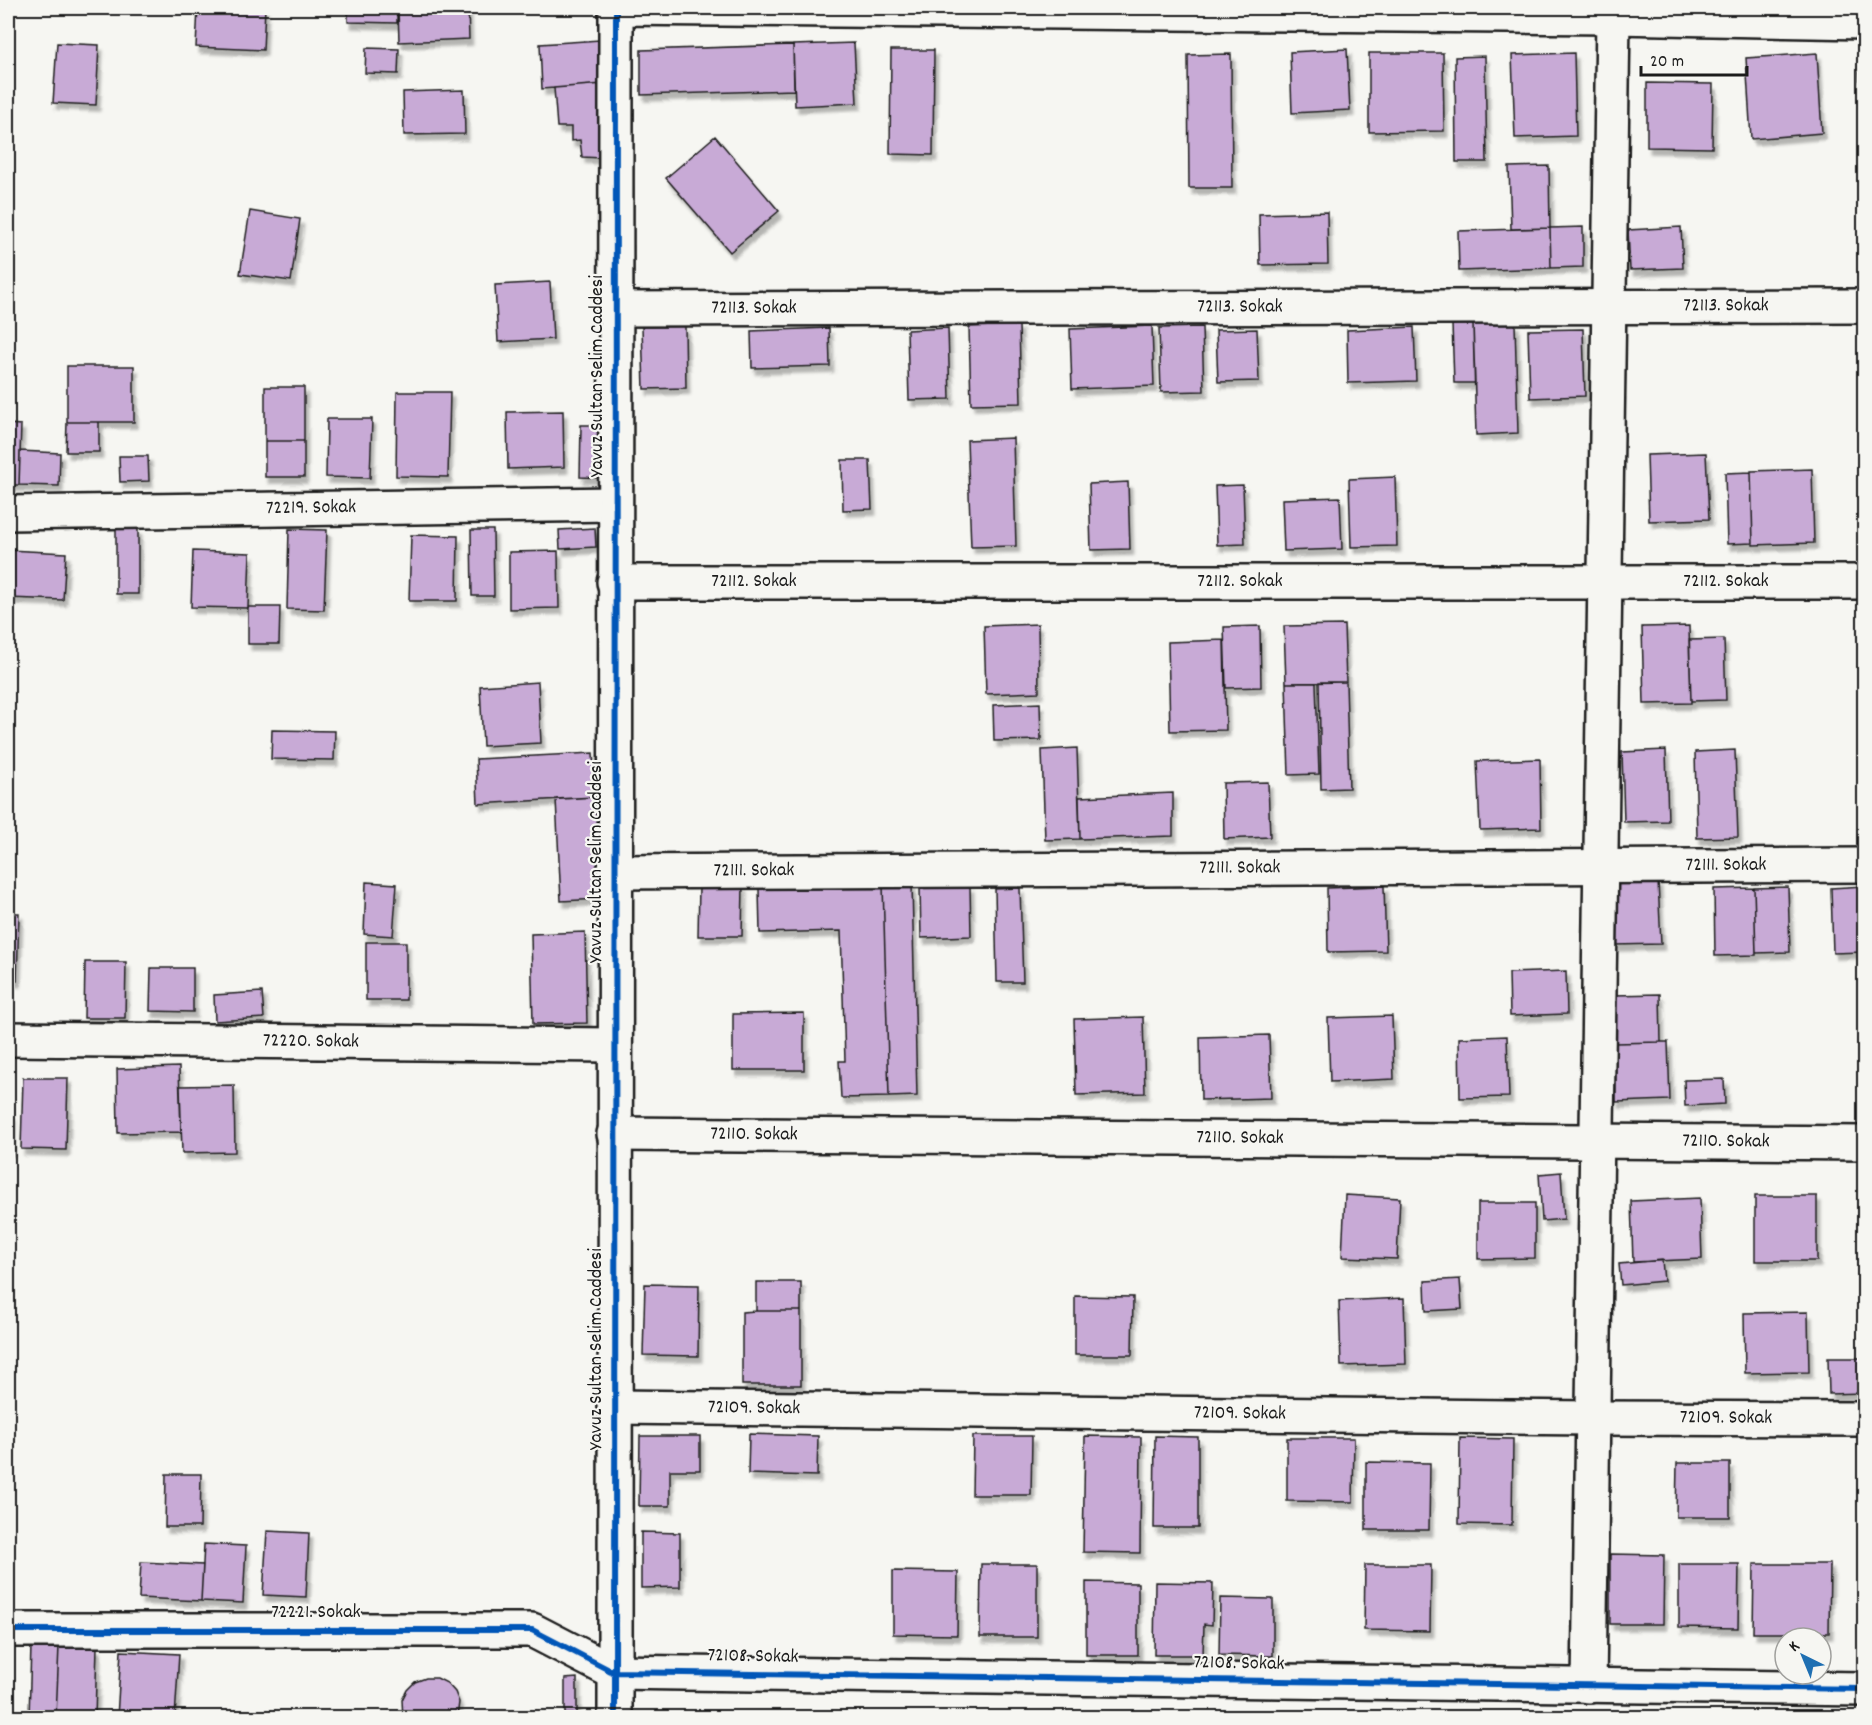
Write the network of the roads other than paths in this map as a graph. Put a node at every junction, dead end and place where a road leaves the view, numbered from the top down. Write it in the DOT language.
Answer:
graph roads {
  1 [pos="616,8"];
  2 [pos="1459,11"];
  3 [pos="1613,17"];
  4 [pos="1864,21"];
  5 [pos="1864,306"];
  6 [pos="1609,307"];
  7 [pos="614,309"];
  8 [pos="614,504"];
  9 [pos="8,513"];
  10 [pos="614,582"];
  11 [pos="1605,582"];
  12 [pos="1864,582"];
  13 [pos="1864,866"];
  14 [pos="1601,867"];
  15 [pos="614,872"];
  16 [pos="8,1039"];
  17 [pos="614,1046"];
  18 [pos="614,1134"];
  19 [pos="1597,1141"];
  20 [pos="1864,1143"];
  21 [pos="614,1407"];
  22 [pos="1593,1418"];
  23 [pos="1864,1419"];
  24 [pos="8,1630"];
  25 [pos="614,1672"];
  26 [pos="1589,1686"];
  27 [pos="1864,1689"];
  28 [pos="615,1718"];
  1 -- 2 [label="street"];
  1 -- 7 [label="street, Yavuz Sultan Selim Caddesi"];
  2 -- 3 [label="street"];
  3 -- 4 [label="street"];
  3 -- 6 [label="street"];
  5 -- 6 [label="street, 72113. Sokak"];
  6 -- 7 [label="street, 72113. Sokak"];
  6 -- 11 [label="street"];
  7 -- 8 [label="street, Yavuz Sultan Selim Caddesi"];
  8 -- 9 [label="street, 72219. Sokak"];
  8 -- 10 [label="street, Yavuz Sultan Selim Caddesi"];
  10 -- 11 [label="street, 72112. Sokak"];
  10 -- 15 [label="street, Yavuz Sultan Selim Caddesi"];
  11 -- 12 [label="street, 72112. Sokak"];
  11 -- 14 [label="street"];
  13 -- 14 [label="street, 72111. Sokak"];
  14 -- 15 [label="street, 72111. Sokak"];
  14 -- 19 [label="street"];
  15 -- 17 [label="street, Yavuz Sultan Selim Caddesi"];
  16 -- 17 [label="street, 72220. Sokak"];
  17 -- 18 [label="street, Yavuz Sultan Selim Caddesi"];
  18 -- 19 [label="street, 72110. Sokak"];
  18 -- 21 [label="street, Yavuz Sultan Selim Caddesi"];
  19 -- 20 [label="street, 72110. Sokak"];
  19 -- 22 [label="street"];
  21 -- 22 [label="street, 72109. Sokak"];
  21 -- 25 [label="street, Yavuz Sultan Selim Caddesi"];
  22 -- 23 [label="street, 72109. Sokak"];
  22 -- 26 [label="street"];
  24 -- 25 [label="street, 72221. Sokak"];
  25 -- 26 [label="street, 72108. Sokak"];
  25 -- 28 [label="street, Yavuz Sultan Selim Caddesi"];
  26 -- 27 [label="street, 72108. Sokak"];
}
